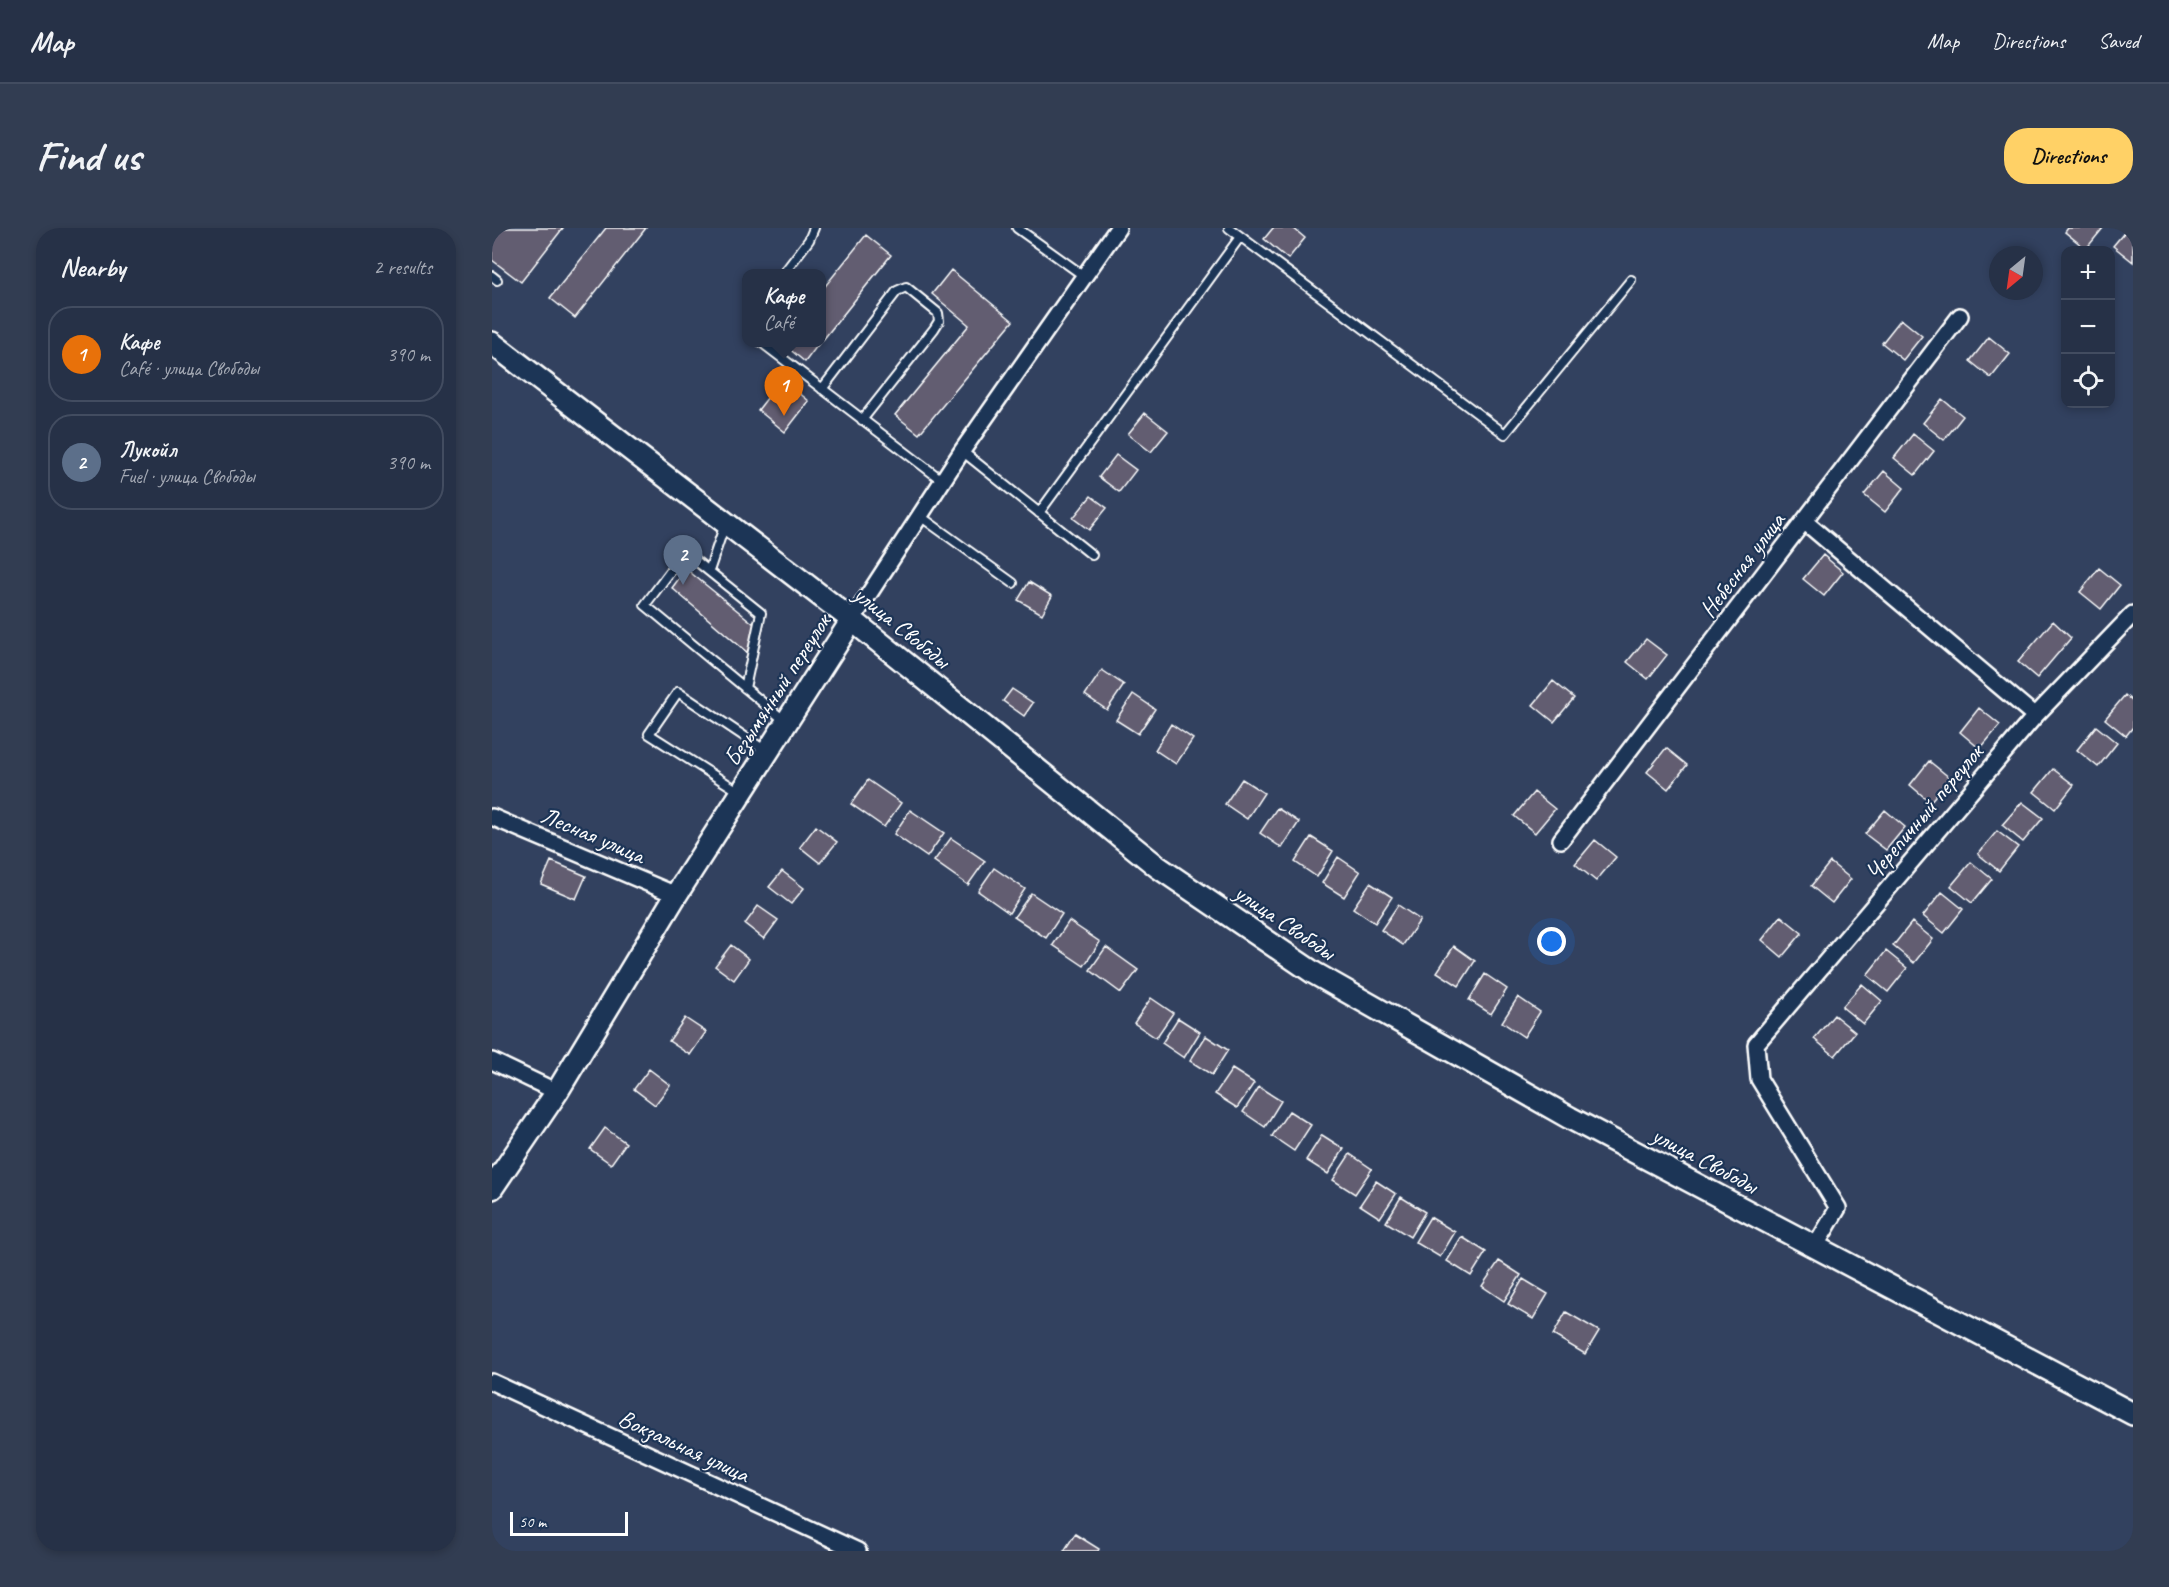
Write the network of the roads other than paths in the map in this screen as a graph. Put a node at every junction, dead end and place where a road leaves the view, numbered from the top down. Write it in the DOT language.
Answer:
graph roads {
  1 [pos="814,228"];
  2 [pos="1017,228"];
  3 [pos="1118,228"];
  4 [pos="1229,228"];
  5 [pos="1240,237"];
  6 [pos="787,269"];
  7 [pos="1084,276"];
  8 [pos="1631,280"];
  9 [pos="1960,316"];
  10 [pos="492,344"];
  11 [pos="767,347"];
  12 [pos="822,389"];
  13 [pos="862,420"];
  14 [pos="962,451"];
  15 [pos="943,481"];
  16 [pos="1039,513"];
  17 [pos="920,516"];
  18 [pos="1804,521"];
  19 [pos="726,523"];
  20 [pos="1092,555"];
  21 [pos="709,571"];
  22 [pos="1013,583"];
  23 [pos="2133,614"];
  24 [pos="852,620"];
  25 [pos="745,688"];
  26 [pos="2035,716"];
  27 [pos="786,722"];
  28 [pos="767,752"];
  29 [pos="741,793"];
  30 [pos="492,818"];
  31 [pos="1561,840"];
  32 [pos="676,895"];
  33 [pos="492,1061"];
  34 [pos="556,1092"];
  35 [pos="492,1188"];
  36 [pos="1815,1247"];
  37 [pos="492,1382"];
  38 [pos="2133,1414"];
  39 [pos="858,1551"];
  1 -- 6 [label="lane"];
  2 -- 7 [label="lane"];
  3 -- 7 [label="street, Безымянный переулок"];
  4 -- 5 [label="lane"];
  5 -- 8 [label="lane"];
  5 -- 16 [label="lane"];
  7 -- 14 [label="street, Безымянный переулок"];
  9 -- 18 [label="street, Небесная улица"];
  10 -- 19 [label="main road, улица Свободы"];
  11 -- 12 [label="lane"];
  12 -- 13 [label="lane"];
  12 -- 13 [label="lane"];
  13 -- 15 [label="lane"];
  14 -- 15 [label="street, Безымянный переулок"];
  14 -- 16 [label="lane"];
  15 -- 17 [label="street, Безымянный переулок"];
  16 -- 20 [label="lane"];
  17 -- 22 [label="lane"];
  17 -- 24 [label="street, Безымянный переулок"];
  18 -- 26 [label="street"];
  18 -- 31 [label="street, Небесная улица"];
  19 -- 21 [label="lane"];
  19 -- 24 [label="main road, улица Свободы"];
  21 -- 25 [label="lane"];
  21 -- 25 [label="lane"];
  23 -- 26 [label="street, Черепичный переулок"];
  24 -- 27 [label="main road, Безымянный переулок"];
  24 -- 36 [label="main road, улица Свободы"];
  25 -- 27 [label="lane"];
  26 -- 36 [label="street, Черепичный переулок"];
  27 -- 28 [label="main road, Безымянный переулок"];
  28 -- 29 [label="main road, Безымянный переулок"];
  28 -- 29 [label="lane"];
  29 -- 32 [label="main road, Безымянный переулок"];
  30 -- 32 [label="street, Лесная улица"];
  32 -- 34 [label="main road, Безымянный переулок"];
  33 -- 34 [label="street"];
  34 -- 35 [label="main road, Безымянный переулок"];
  36 -- 38 [label="main road, улица Свободы"];
  37 -- 39 [label="street, Вокзальная улица"];
}
